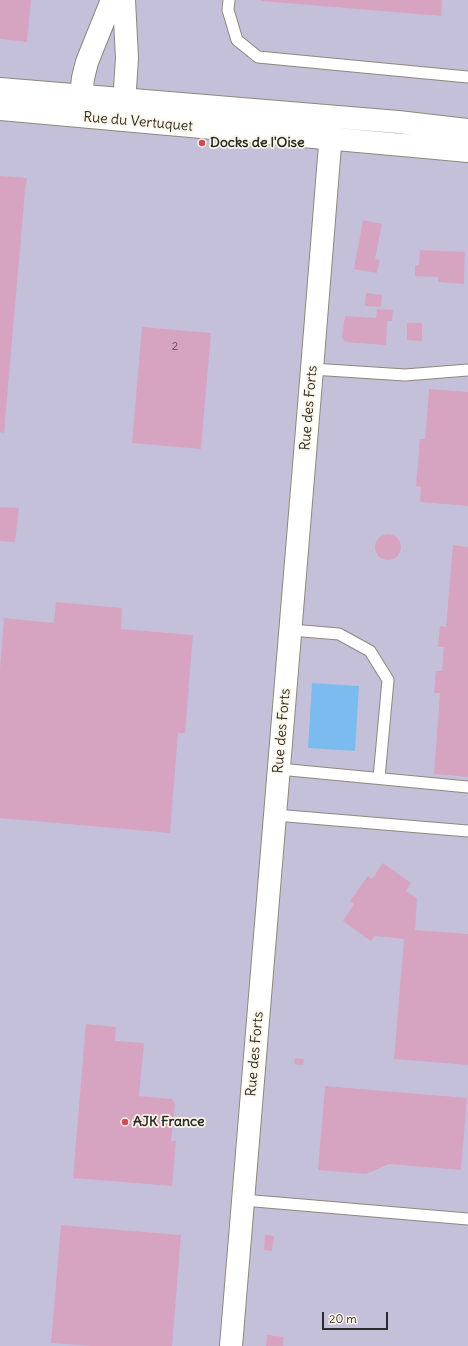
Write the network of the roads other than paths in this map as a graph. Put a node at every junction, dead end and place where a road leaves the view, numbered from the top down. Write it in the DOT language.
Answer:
graph roads {
  1 [pos="112,0"];
  2 [pos="124,0"];
  3 [pos="228,0"];
  4 [pos="468,77"];
  5 [pos="0,89"];
  6 [pos="80,106"];
  7 [pos="0,109"];
  8 [pos="124,110"];
  9 [pos="332,116"];
  10 [pos="468,130"];
  11 [pos="330,138"];
  12 [pos="468,152"];
  13 [pos="312,369"];
  14 [pos="468,370"];
  15 [pos="290,630"];
  16 [pos="279,769"];
  17 [pos="379,778"];
  18 [pos="468,786"];
  19 [pos="275,815"];
  20 [pos="468,831"];
  21 [pos="243,1200"];
  22 [pos="468,1219"];
  23 [pos="231,1346"];
  1 -- 6 [label="street"];
  2 -- 8 [label="street"];
  3 -- 4 [label="lane"];
  5 -- 6 [label="street, Rue du Vertuquet"];
  6 -- 7 [label="street, Rue du Vertuquet"];
  6 -- 8 [label="street, Rue du Vertuquet"];
  8 -- 9 [label="street, Rue du Vertuquet"];
  8 -- 11 [label="street, Rue du Vertuquet"];
  9 -- 10 [label="street, Rue du Vertuquet"];
  9 -- 11 [label="street, Rue des Forts"];
  11 -- 12 [label="street, Rue du Vertuquet"];
  11 -- 13 [label="street, Rue des Forts"];
  13 -- 14 [label="lane"];
  13 -- 15 [label="street, Rue des Forts"];
  15 -- 16 [label="street, Rue des Forts"];
  15 -- 17 [label="lane"];
  16 -- 17 [label="lane"];
  16 -- 19 [label="street, Rue des Forts"];
  17 -- 18 [label="lane"];
  19 -- 20 [label="lane"];
  19 -- 21 [label="street, Rue des Forts"];
  21 -- 22 [label="lane"];
  21 -- 23 [label="street, Rue des Forts"];
}
